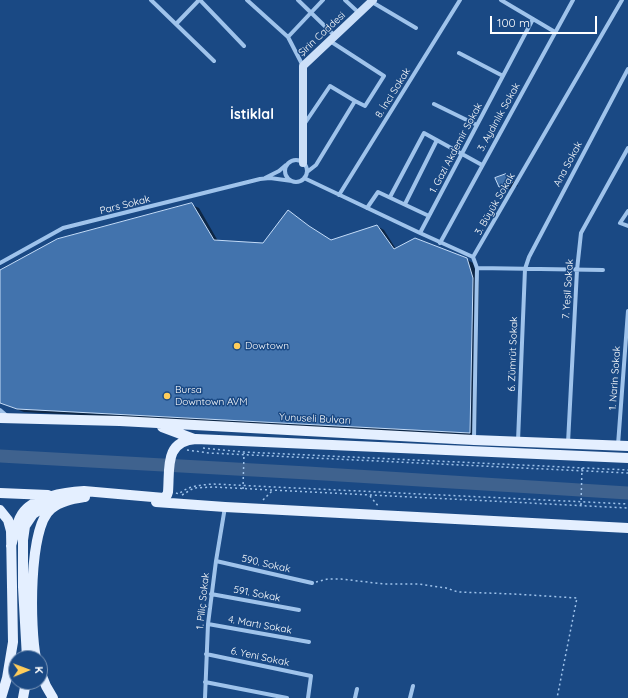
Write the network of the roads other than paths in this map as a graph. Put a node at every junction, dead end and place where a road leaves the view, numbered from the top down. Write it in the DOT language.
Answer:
graph roads {
  1 [pos="152,0"];
  2 [pos="199,0"];
  3 [pos="247,0"];
  4 [pos="298,0"];
  5 [pos="323,0"];
  6 [pos="345,0"];
  7 [pos="460,0"];
  8 [pos="501,0"];
  9 [pos="573,0"];
  10 [pos="622,0"];
  11 [pos="373,1"];
  12 [pos="311,13"];
  13 [pos="359,14"];
  14 [pos="533,19"];
  15 [pos="176,24"];
  16 [pos="416,28"];
  17 [pos="555,32"];
  18 [pos="288,37"];
  19 [pos="333,38"];
  20 [pos="244,46"];
  21 [pos="459,53"];
  22 [pos="214,61"];
  23 [pos="303,66"];
  24 [pos="628,68"];
  25 [pos="503,76"];
  26 [pos="356,101"];
  27 [pos="434,104"];
  28 [pos="303,125"];
  29 [pos="477,125"];
  30 [pos="437,140"];
  31 [pos="628,148"];
  32 [pos="462,154"];
  33 [pos="303,163"];
  34 [pos="288,164"];
  35 [pos="482,165"];
  36 [pos="307,172"];
  37 [pos="304,178"];
  38 [pos="260,179"];
  39 [pos="292,181"];
  40 [pos="339,195"];
  41 [pos="390,197"];
  42 [pos="404,204"];
  43 [pos="367,208"];
  44 [pos="628,211"];
  45 [pos="429,216"];
  46 [pos="628,226"];
  47 [pos="420,233"];
  48 [pos="440,243"];
  49 [pos="473,258"];
  50 [pos="0,263"];
  51 [pos="477,268"];
  52 [pos="525,269"];
  53 [pos="577,270"];
  54 [pos="603,270"];
  55 [pos="628,311"];
  56 [pos="0,410"];
  57 [pos="0,418"];
  58 [pos="11,418"];
  59 [pos="146,423"];
  60 [pos="474,440"];
  61 [pos="518,441"];
  62 [pos="198,443"];
  63 [pos="568,443"];
  64 [pos="623,446"];
  65 [pos="628,458"];
  66 [pos="0,493"];
  67 [pos="53,496"];
  68 [pos="69,496"];
  69 [pos="85,497"];
  70 [pos="225,507"];
  71 [pos="0,510"];
  72 [pos="628,528"];
  73 [pos="11,546"];
  74 [pos="216,561"];
  75 [pos="312,583"];
  76 [pos="211,594"];
  77 [pos="299,610"];
  78 [pos="208,624"];
  79 [pos="309,642"];
  80 [pos="26,650"];
  81 [pos="35,650"];
  82 [pos="206,654"];
  83 [pos="205,682"];
  84 [pos="413,686"];
  85 [pos="357,689"];
  86 [pos="1,698"];
  87 [pos="205,698"];
  88 [pos="287,698"];
  89 [pos="308,698"];
  90 [pos="355,698"];
  91 [pos="410,698"];
  1 -- 15 [label="street"];
  2 -- 15 [label="street"];
  2 -- 20 [label="street"];
  3 -- 18 [label="street"];
  4 -- 12 [label="street"];
  5 -- 12 [label="street"];
  6 -- 13 [label="street"];
  7 -- 40 [label="street, 8. İnci Sokak"];
  8 -- 14 [label="street"];
  9 -- 17 [label="street, 3. Aydınlık Sokak"];
  10 -- 49 [label="street, 3. Büyük Sokak"];
  11 -- 13 [label="street, Şirin Caddesi"];
  11 -- 16 [label="street"];
  12 -- 18 [label="street"];
  12 -- 19 [label="street"];
  13 -- 19 [label="street, Şirin Caddesi"];
  14 -- 17 [label="street"];
  14 -- 25 [label="street, 1. Gazi Akdemir Sokak"];
  15 -- 22 [label="street"];
  17 -- 35 [label="street, 3. Aydınlık Sokak"];
  18 -- 23 [label="street"];
  19 -- 23 [label="street, Şirin Caddesi"];
  19 -- 26 [label="street"];
  21 -- 25 [label="street"];
  23 -- 28 [label="street, Şirin Caddesi"];
  24 -- 52 [label="street, Ana Sokak"];
  25 -- 29 [label="street, 1. Gazi Akdemir Sokak"];
  26 -- 28 [label="street"];
  26 -- 36 [label="street"];
  27 -- 29 [label="street"];
  28 -- 33 [label="street, Şirin Caddesi"];
  29 -- 32 [label="street, 1. Gazi Akdemir Sokak"];
  30 -- 32 [label="street"];
  30 -- 41 [label="street"];
  30 -- 42 [label="street"];
  31 -- 53 [label="street, 7. Yeşil Sokak"];
  32 -- 35 [label="street"];
  32 -- 45 [label="street, 1. Gazi Akdemir Sokak"];
  33 -- 34 [label="street"];
  33 -- 36 [label="street"];
  34 -- 38 [label="street"];
  34 -- 39 [label="street"];
  35 -- 48 [label="street, 3. Aydınlık Sokak"];
  36 -- 37 [label="street"];
  37 -- 39 [label="street"];
  37 -- 40 [label="street"];
  38 -- 39 [label="street"];
  38 -- 50 [label="street, Pars Sokak"];
  40 -- 43 [label="street"];
  41 -- 42 [label="street"];
  41 -- 43 [label="street"];
  42 -- 45 [label="street"];
  43 -- 47 [label="street"];
  44 -- 46 [label="street"];
  45 -- 47 [label="street, 1. Gazi Akdemir Sokak"];
  47 -- 48 [label="street"];
  48 -- 49 [label="street"];
  49 -- 51 [label="street"];
  51 -- 52 [label="street"];
  51 -- 60 [label="street"];
  52 -- 53 [label="street"];
  52 -- 61 [label="street, 6. Zümrüt Sokak"];
  53 -- 54 [label="street"];
  53 -- 63 [label="street, 7. Yeşil Sokak"];
  55 -- 64 [label="street, 1. Narin Sokak"];
  56 -- 58 [label="street"];
  57 -- 58 [label="main road, Yunuseli Bulvarı"];
  58 -- 59 [label="main road, Yunuseli Bulvarı"];
  59 -- 60 [label="main road, Yunuseli Bulvarı"];
  59 -- 62 [label="main road"];
  60 -- 61 [label="main road, Yunuseli Bulvarı"];
  61 -- 63 [label="main road, Yunuseli Bulvarı"];
  62 -- 65 [label="main road"];
  62 -- 67 [label="main road"];
  63 -- 64 [label="main road, Yunuseli Bulvarı"];
  66 -- 67 [label="main road"];
  67 -- 68 [label="main road"];
  67 -- 73 [label="main road"];
  68 -- 69 [label="main road"];
  68 -- 80 [label="main road"];
  69 -- 70 [label="main road"];
  69 -- 81 [label="main road"];
  70 -- 72 [label="main road"];
  70 -- 74 [label="street, 1. Piliç Sokak"];
  71 -- 73 [label="main road"];
  73 -- 86 [label="main road"];
  74 -- 75 [label="street, 590. Sokak"];
  74 -- 76 [label="street, 1. Piliç Sokak"];
  76 -- 77 [label="street, 591. Sokak"];
  76 -- 78 [label="street, 1. Piliç Sokak"];
  78 -- 79 [label="street, 4. Martı Sokak"];
  78 -- 82 [label="street, 1. Piliç Sokak"];
  82 -- 83 [label="street, 1. Piliç Sokak"];
  82 -- 89 [label="street, 6. Yeni Sokak"];
  83 -- 87 [label="street, 1. Piliç Sokak"];
  83 -- 88 [label="street"];
  84 -- 91 [label="street"];
  85 -- 90 [label="street"];
}
